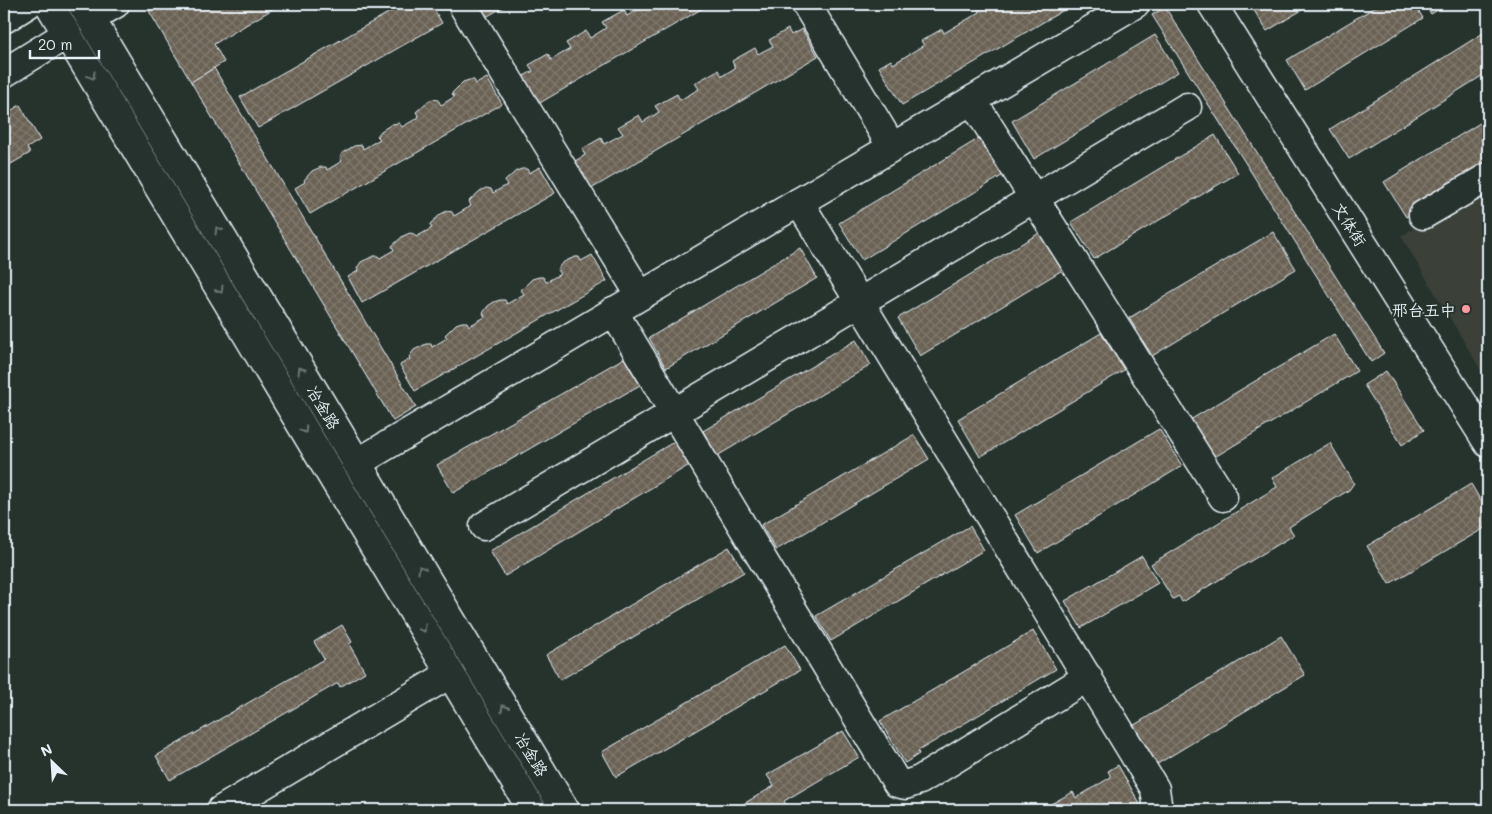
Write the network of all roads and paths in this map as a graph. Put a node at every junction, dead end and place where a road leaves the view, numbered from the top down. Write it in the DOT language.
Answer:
graph roads {
  1 [pos="28,4"];
  2 [pos="49,4"];
  3 [pos="114,4"];
  4 [pos="462,4"];
  5 [pos="806,4"];
  6 [pos="1135,4"];
  7 [pos="1212,4"];
  8 [pos="86,11"];
  9 [pos="4,19"];
  10 [pos="67,34"];
  11 [pos="4,73"];
  12 [pos="972,100"];
  13 [pos="1187,106"];
  14 [pos="892,147"];
  15 [pos="1488,177"];
  16 [pos="1034,198"];
  17 [pos="799,202"];
  18 [pos="1423,215"];
  19 [pos="640,295"];
  20 [pos="860,302"];
  21 [pos="614,311"];
  22 [pos="674,412"];
  23 [pos="1488,444"];
  24 [pos="357,463"];
  25 [pos="1223,497"];
  26 [pos="484,526"];
  27 [pos="450,674"];
  28 [pos="1088,678"];
  29 [pos="221,810"];
  30 [pos="532,810"];
  31 [pos="565,810"];
  32 [pos="1156,810"];
  1 -- 9 [label="street"];
  2 -- 10 [label="street, 冶金路"];
  3 -- 8 [label="street"];
  4 -- 19 [label="street"];
  5 -- 14 [label="street"];
  6 -- 12 [label="street"];
  7 -- 23 [label="street, 文体街"];
  24 -- 8 [label="street, 冶金路, one-way"];
  10 -- 11 [label="street"];
  10 -- 27 [label="street, 冶金路, one-way"];
  12 -- 14 [label="street"];
  12 -- 16 [label="street"];
  13 -- 16 [label="street"];
  14 -- 17 [label="street"];
  15 -- 18 [label="street"];
  16 -- 20 [label="street"];
  16 -- 25 [label="street"];
  17 -- 19 [label="street"];
  17 -- 20 [label="street"];
  19 -- 21 [label="street"];
  20 -- 22 [label="street"];
  20 -- 28 [label="street"];
  21 -- 22 [label="street"];
  21 -- 24 [label="street"];
  22 -- 26 [label="street"];
  22 -- 28 [label="street"];
  31 -- 24 [label="street, 冶金路, one-way"];
  27 -- 29 [label="street"];
  27 -- 30 [label="street, 冶金路"];
  28 -- 32 [label="street"];
}
